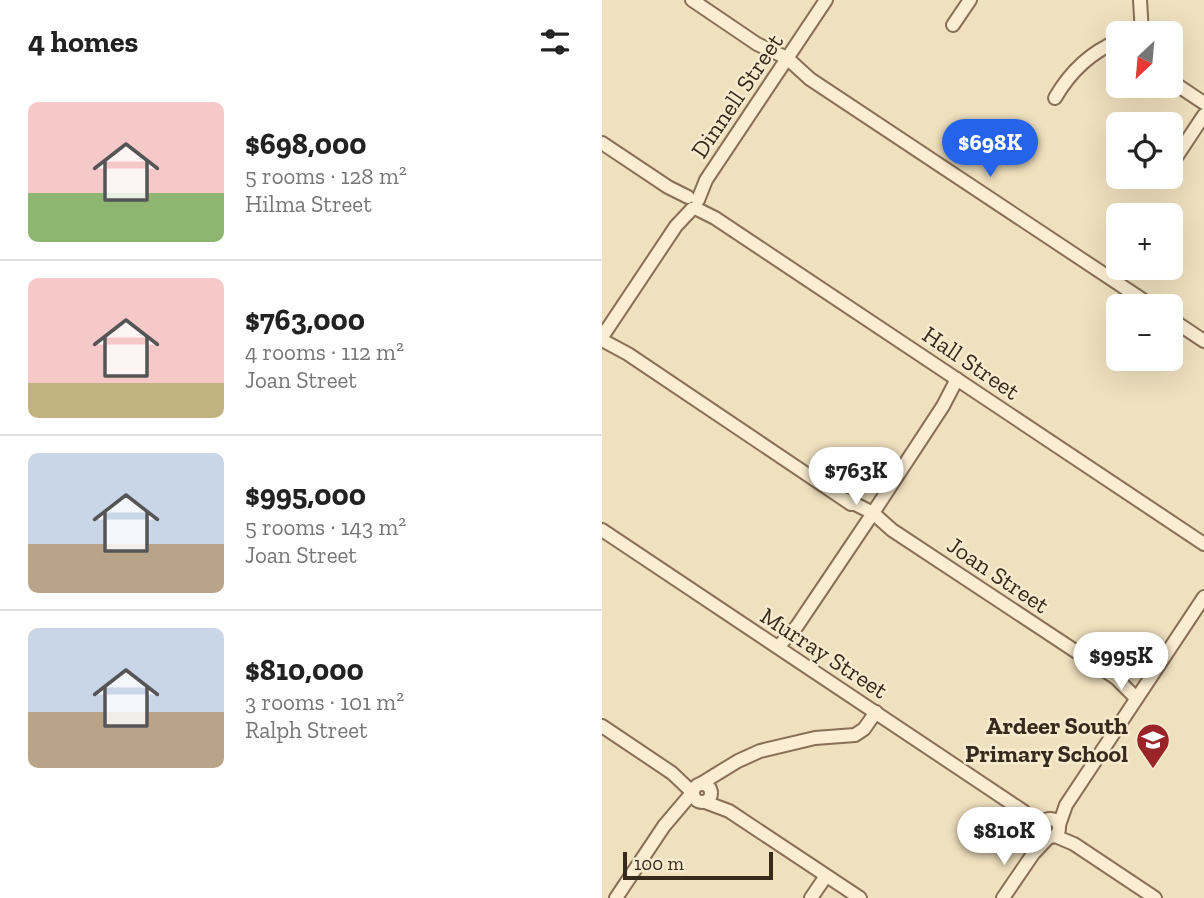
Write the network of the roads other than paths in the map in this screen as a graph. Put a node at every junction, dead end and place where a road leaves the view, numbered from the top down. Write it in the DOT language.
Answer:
graph roads {
  1 [pos="692,0"];
  2 [pos="826,0"];
  3 [pos="970,0"];
  4 [pos="1140,0"];
  5 [pos="1141,21"];
  6 [pos="953,25"];
  7 [pos="1106,47"];
  8 [pos="785,62"];
  9 [pos="1183,89"];
  10 [pos="1055,98"];
  11 [pos="1204,103"];
  12 [pos="1204,115"];
  13 [pos="602,143"];
  14 [pos="1183,147"];
  15 [pos="692,202"];
  16 [pos="1134,294"];
  17 [pos="1183,327"];
  18 [pos="603,336"];
  19 [pos="1204,341"];
  20 [pos="960,381"];
  21 [pos="871,516"];
  22 [pos="602,530"];
  23 [pos="1204,544"];
  24 [pos="1204,597"];
  25 [pos="781,650"];
  26 [pos="1139,694"];
  27 [pos="876,712"];
  28 [pos="602,726"];
  29 [pos="702,792"];
  30 [pos="1050,828"];
  31 [pos="826,876"];
  32 [pos="616,898"];
  33 [pos="811,898"];
  34 [pos="860,898"];
  35 [pos="1003,898"];
  36 [pos="1155,898"];
  1 -- 8 [label="street"];
  2 -- 8 [label="street, Dinnell Street"];
  3 -- 6 [label="street"];
  4 -- 5 [label="street"];
  7 -- 10 [label="street"];
  8 -- 15 [label="street, Dinnell Street"];
  8 -- 16 [label="street"];
  9 -- 11 [label="street"];
  12 -- 14 [label="street"];
  13 -- 15 [label="street, Hall Street"];
  15 -- 18 [label="street, Dinnell Street"];
  15 -- 20 [label="street, Hall Street"];
  17 -- 19 [label="street"];
  18 -- 21 [label="street, Joan Street"];
  20 -- 21 [label="street"];
  20 -- 23 [label="street, Hall Street"];
  21 -- 25 [label="street"];
  21 -- 26 [label="street, Joan Street"];
  22 -- 25 [label="street, Murray Street"];
  24 -- 26 [label="street"];
  25 -- 27 [label="street, Murray Street"];
  26 -- 30 [label="street"];
  27 -- 29 [label="street"];
  27 -- 30 [label="street, Murray Street"];
  28 -- 29 [label="street"];
  29 -- 31 [label="street"];
  29 -- 32 [label="street"];
  30 -- 35 [label="street"];
  30 -- 36 [label="street, Murray Street"];
  31 -- 33 [label="street"];
  31 -- 34 [label="street"];
}
